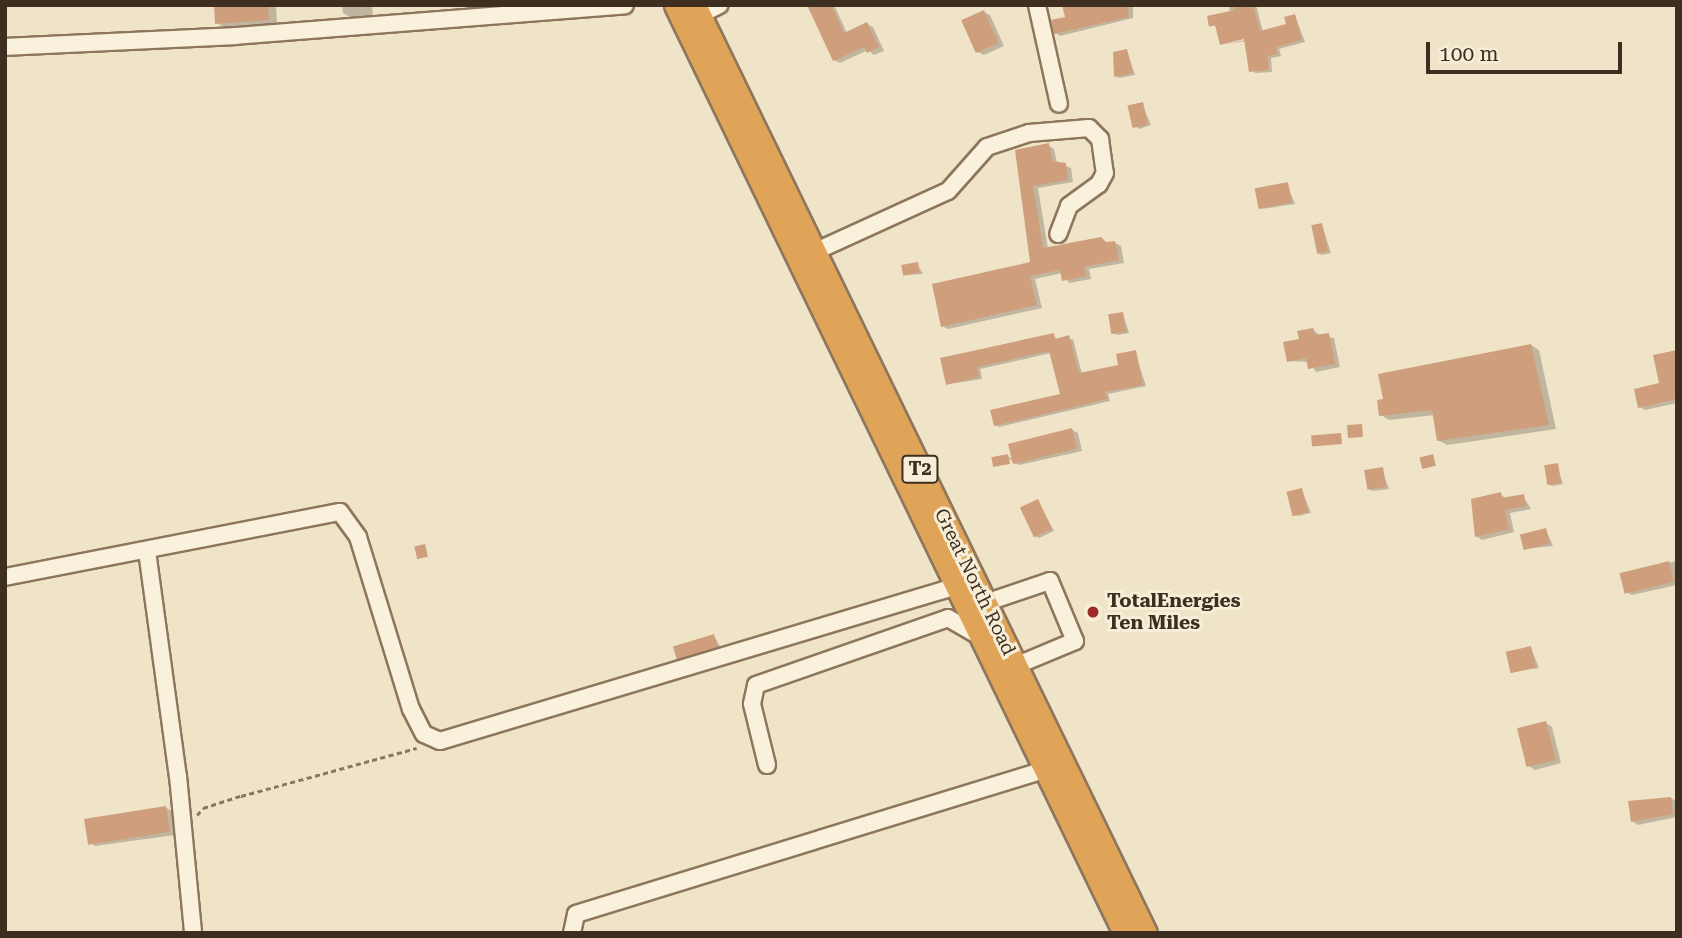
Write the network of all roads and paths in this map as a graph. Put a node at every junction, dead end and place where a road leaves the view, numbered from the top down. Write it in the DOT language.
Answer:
graph roads {
  1 [pos="625,5"];
  2 [pos="1037,5"];
  3 [pos="695,11"];
  4 [pos="5,47"];
  5 [pos="1059,104"];
  6 [pos="1058,234"];
  7 [pos="814,252"];
  8 [pos="146,551"];
  9 [pos="5,577"];
  10 [pos="957,586"];
  11 [pos="977,606"];
  12 [pos="983,639"];
  13 [pos="1007,669"];
  14 [pos="440,741"];
  15 [pos="767,765"];
  16 [pos="1046,769"];
  17 [pos="196,825"];
  18 [pos="193,933"];
  19 [pos="572,933"];
  20 [pos="1125,933"];
  21 [pos="1145,933"];
  1 -- 4 [label="street"];
  2 -- 5 [label="street"];
  3 -- 7 [label="highway, Great North Road / T2"];
  3 -- 10 [label="highway, Great North Road / T2"];
  6 -- 7 [label="street"];
  7 -- 11 [label="highway, Great North Road / T2"];
  8 -- 9 [label="street"];
  8 -- 14 [label="street"];
  8 -- 18 [label="street"];
  10 -- 11 [label="highway, Great North Road / T2"];
  10 -- 14 [label="street"];
  11 -- 12 [label="highway, Great North Road / T2"];
  11 -- 13 [label="highway, Great North Road / T2"];
  11 -- 13 [label="street"];
  12 -- 13 [label="highway, Great North Road / T2"];
  12 -- 15 [label="street"];
  13 -- 16 [label="highway, Great North Road / T2"];
  13 -- 21 [label="highway, Great North Road / T2"];
  14 -- 17 [label="path"];
  16 -- 19 [label="street"];
  16 -- 20 [label="highway, Great North Road / T2"];
}
